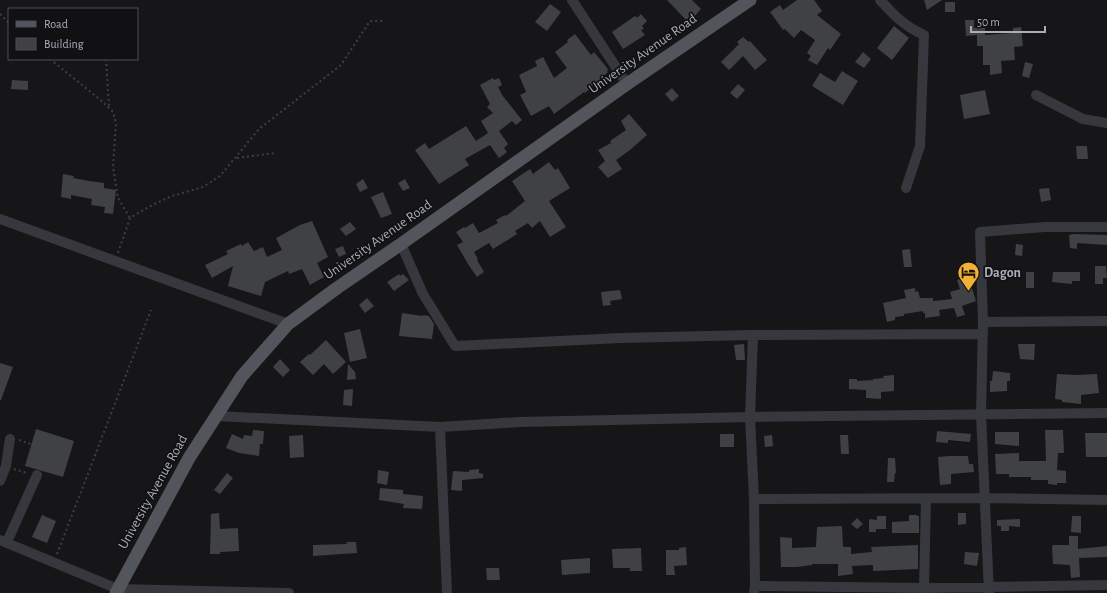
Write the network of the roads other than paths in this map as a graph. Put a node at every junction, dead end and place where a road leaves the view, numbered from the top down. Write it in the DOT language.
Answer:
graph roads {
  1 [pos="572,0"];
  2 [pos="750,0"];
  3 [pos="880,0"];
  4 [pos="627,84"];
  5 [pos="1036,95"];
  6 [pos="1107,123"];
  7 [pos="906,188"];
  8 [pos="0,219"];
  9 [pos="1107,227"];
  10 [pos="401,244"];
  11 [pos="1107,321"];
  12 [pos="983,322"];
  13 [pos="288,324"];
  14 [pos="983,334"];
  15 [pos="753,335"];
  16 [pos="1107,413"];
  17 [pos="981,414"];
  18 [pos="216,416"];
  19 [pos="750,417"];
  20 [pos="440,427"];
  21 [pos="12,439"];
  22 [pos="37,475"];
  23 [pos="0,482"];
  24 [pos="985,498"];
  25 [pos="754,499"];
  26 [pos="926,499"];
  27 [pos="1107,500"];
  28 [pos="3,541"];
  29 [pos="1107,585"];
  30 [pos="924,588"];
  31 [pos="754,589"];
  32 [pos="989,590"];
  33 [pos="117,591"];
  34 [pos="289,593"];
  35 [pos="447,593"];
  1 -- 4 [label="street"];
  2 -- 4 [label="main road, University Avenue Road"];
  3 -- 7 [label="street"];
  4 -- 10 [label="main road, University Avenue Road"];
  5 -- 6 [label="street"];
  8 -- 13 [label="street"];
  9 -- 12 [label="street"];
  10 -- 13 [label="main road, University Avenue Road"];
  10 -- 15 [label="street"];
  11 -- 12 [label="street"];
  12 -- 14 [label="street"];
  13 -- 18 [label="main road, University Avenue Road"];
  14 -- 15 [label="street"];
  14 -- 17 [label="street"];
  15 -- 19 [label="street"];
  16 -- 17 [label="street"];
  17 -- 19 [label="street"];
  17 -- 24 [label="street"];
  18 -- 20 [label="street"];
  18 -- 33 [label="main road, University Avenue Road"];
  19 -- 20 [label="street"];
  19 -- 25 [label="street"];
  20 -- 35 [label="street"];
  21 -- 23 [label="street"];
  22 -- 28 [label="street"];
  24 -- 26 [label="street"];
  24 -- 27 [label="street"];
  24 -- 32 [label="street"];
  25 -- 26 [label="street"];
  25 -- 31 [label="street"];
  26 -- 30 [label="street"];
  28 -- 33 [label="street"];
  29 -- 32 [label="street"];
  30 -- 31 [label="street"];
  30 -- 32 [label="street"];
  33 -- 34 [label="street"];
}
